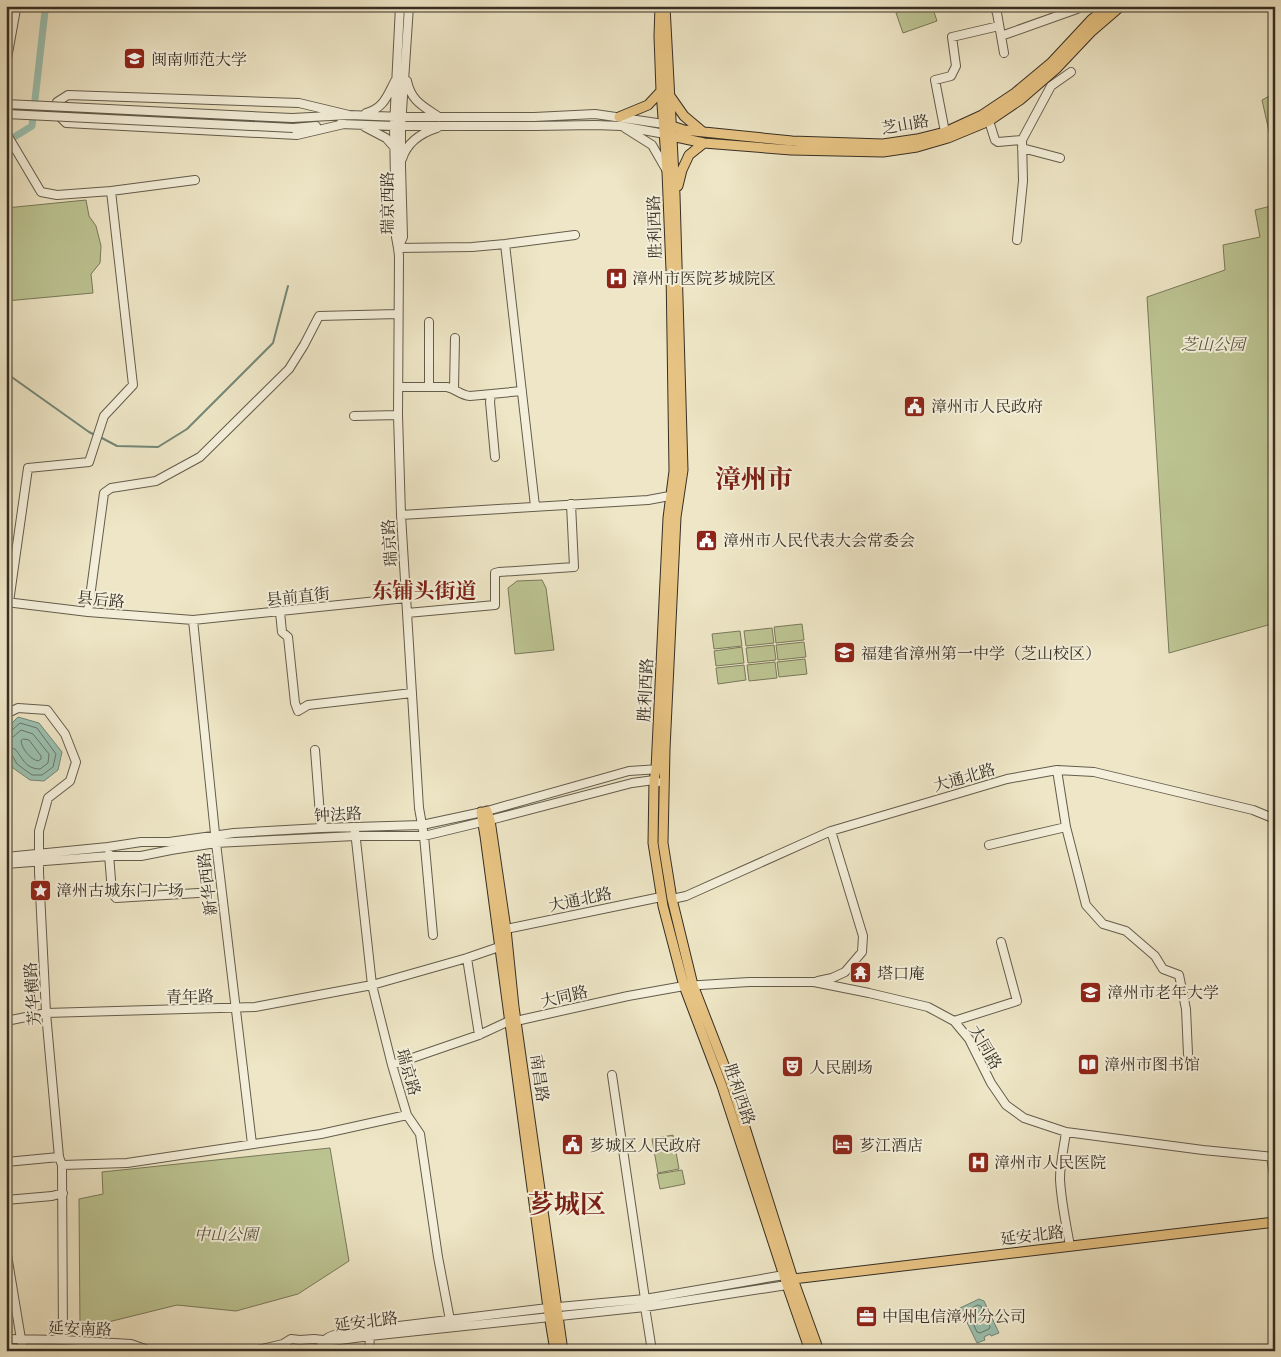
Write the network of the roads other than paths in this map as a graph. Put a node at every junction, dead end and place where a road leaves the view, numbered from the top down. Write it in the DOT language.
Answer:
graph roads {
  1 [pos="18,6"];
  2 [pos="400,6"];
  3 [pos="409,6"];
  4 [pos="660,6"];
  5 [pos="666,6"];
  6 [pos="994,6"];
  7 [pos="1082,6"];
  8 [pos="1109,6"];
  9 [pos="1122,6"];
  10 [pos="999,26"];
  11 [pos="1001,36"];
  12 [pos="1004,53"];
  13 [pos="6,64"];
  14 [pos="406,70"];
  15 [pos="1070,72"];
  16 [pos="397,77"];
  17 [pos="661,91"];
  18 [pos="670,96"];
  19 [pos="6,104"];
  20 [pos="6,114"];
  21 [pos="352,115"];
  22 [pos="439,117"];
  23 [pos="620,121"];
  24 [pos="989,121"];
  25 [pos="398,122"];
  26 [pos="344,124"];
  27 [pos="356,124"];
  28 [pos="668,125"];
  29 [pos="442,126"];
  30 [pos="704,132"];
  31 [pos="945,132"];
  32 [pos="6,133"];
  33 [pos="668,135"];
  34 [pos="704,143"];
  35 [pos="1022,144"];
  36 [pos="395,148"];
  37 [pos="1060,158"];
  38 [pos="401,166"];
  39 [pos="667,172"];
  40 [pos="195,180"];
  41 [pos="111,191"];
  42 [pos="675,196"];
  43 [pos="575,235"];
  44 [pos="1017,240"];
  45 [pos="505,244"];
  46 [pos="398,248"];
  47 [pos="398,314"];
  48 [pos="429,322"];
  49 [pos="455,338"];
  50 [pos="399,386"];
  51 [pos="429,386"];
  52 [pos="454,389"];
  53 [pos="522,391"];
  54 [pos="492,394"];
  55 [pos="398,415"];
  56 [pos="354,416"];
  57 [pos="495,457"];
  58 [pos="674,495"];
  59 [pos="571,504"];
  60 [pos="535,506"];
  61 [pos="401,515"];
  62 [pos="406,598"];
  63 [pos="8,602"];
  64 [pos="88,612"];
  65 [pos="280,612"];
  66 [pos="407,613"];
  67 [pos="193,620"];
  68 [pos="412,693"];
  69 [pos="6,714"];
  70 [pos="316,750"];
  71 [pos="660,769"];
  72 [pos="1058,770"];
  73 [pos="654,780"];
  74 [pos="664,783"];
  75 [pos="485,816"];
  76 [pos="1275,819"];
  77 [pos="422,825"];
  78 [pos="355,827"];
  79 [pos="1066,827"];
  80 [pos="321,828"];
  81 [pos="831,831"];
  82 [pos="356,836"];
  83 [pos="424,836"];
  84 [pos="216,840"];
  85 [pos="989,845"];
  86 [pos="108,847"];
  87 [pos="109,856"];
  88 [pos="6,857"];
  89 [pos="39,857"];
  90 [pos="6,864"];
  91 [pos="198,893"];
  92 [pos="660,897"];
  93 [pos="672,898"];
  94 [pos="506,929"];
  95 [pos="433,935"];
  96 [pos="1001,942"];
  97 [pos="499,946"];
  98 [pos="467,958"];
  99 [pos="814,982"];
  100 [pos="372,985"];
  101 [pos="689,986"];
  102 [pos="236,1009"];
  103 [pos="46,1013"];
  104 [pos="6,1021"];
  105 [pos="513,1021"];
  106 [pos="954,1021"];
  107 [pos="480,1035"];
  108 [pos="1188,1054"];
  109 [pos="392,1065"];
  110 [pos="612,1075"];
  111 [pos="407,1115"];
  112 [pos="1066,1132"];
  113 [pos="252,1144"];
  114 [pos="59,1157"];
  115 [pos="1273,1157"];
  116 [pos="6,1162"];
  117 [pos="62,1165"];
  118 [pos="1275,1182"];
  119 [pos="63,1193"];
  120 [pos="6,1200"];
  121 [pos="1275,1222"];
  122 [pos="1070,1246"];
  123 [pos="6,1249"];
  124 [pos="784,1275"];
  125 [pos="790,1282"];
  126 [pos="645,1303"];
  127 [pos="553,1312"];
  128 [pos="450,1320"];
  129 [pos="370,1336"];
  130 [pos="6,1339"];
  131 [pos="22,1340"];
  132 [pos="63,1340"];
  133 [pos="323,1340"];
  134 [pos="24,1351"];
  135 [pos="151,1351"];
  136 [pos="253,1351"];
  137 [pos="319,1351"];
  138 [pos="369,1351"];
  139 [pos="555,1351"];
  140 [pos="563,1351"];
  141 [pos="652,1351"];
  142 [pos="810,1351"];
  143 [pos="819,1351"];
  1 -- 13 [label="street"];
  2 -- 16 [label="street, 瑞京西路"];
  3 -- 14 [label="street, 瑞京西路"];
  4 -- 17 [label="main road, 胜利西路"];
  5 -- 18 [label="main road"];
  6 -- 10 [label="street"];
  7 -- 11 [label="street"];
  8 -- 31 [label="main road, 芝山路"];
  9 -- 24 [label="main road"];
  10 -- 11 [label="street"];
  10 -- 31 [label="street"];
  11 -- 12 [label="street"];
  14 -- 22 [label="street"];
  14 -- 25 [label="street, 瑞京西路"];
  15 -- 35 [label="street"];
  16 -- 21 [label="street"];
  16 -- 25 [label="street, 瑞京西路"];
  17 -- 23 [label="main road"];
  17 -- 28 [label="main road, 胜利西路"];
  18 -- 28 [label="main road"];
  18 -- 30 [label="main road"];
  19 -- 21 [label="street, bridge"];
  20 -- 26 [label="street, bridge"];
  21 -- 25 [label="street"];
  21 -- 26 [label="street"];
  22 -- 23 [label="street"];
  22 -- 25 [label="street"];
  23 -- 28 [label="street"];
  23 -- 29 [label="street"];
  23 -- 33 [label="street"];
  23 -- 39 [label="street"];
  24 -- 34 [label="main road"];
  24 -- 35 [label="street"];
  25 -- 27 [label="street"];
  25 -- 29 [label="street"];
  25 -- 36 [label="street, 瑞京西路"];
  25 -- 38 [label="street, 瑞京西路"];
  26 -- 27 [label="street"];
  27 -- 36 [label="street"];
  28 -- 30 [label="main road, 芝山路"];
  28 -- 33 [label="main road, 胜利西路"];
  29 -- 38 [label="street"];
  30 -- 31 [label="main road, 芝山路"];
  32 -- 41 [label="street"];
  33 -- 34 [label="main road"];
  33 -- 39 [label="main road, 胜利西路"];
  33 -- 42 [label="main road"];
  34 -- 42 [label="main road"];
  35 -- 37 [label="street"];
  35 -- 44 [label="street"];
  36 -- 46 [label="street, 瑞京西路"];
  38 -- 46 [label="street, 瑞京西路"];
  39 -- 58 [label="main road, 胜利西路"];
  40 -- 41 [label="street"];
  41 -- 63 [label="street"];
  42 -- 58 [label="main road"];
  43 -- 45 [label="street"];
  45 -- 46 [label="street"];
  45 -- 53 [label="street"];
  46 -- 47 [label="street, 瑞京路"];
  47 -- 50 [label="street, 瑞京路"];
  47 -- 64 [label="street"];
  48 -- 51 [label="street"];
  49 -- 52 [label="street"];
  50 -- 51 [label="street"];
  50 -- 55 [label="street, 瑞京路"];
  51 -- 52 [label="street"];
  52 -- 54 [label="street"];
  53 -- 54 [label="street"];
  53 -- 60 [label="street"];
  54 -- 57 [label="street"];
  55 -- 56 [label="street"];
  55 -- 61 [label="street, 瑞京路"];
  58 -- 59 [label="street"];
  58 -- 71 [label="main road, 胜利西路"];
  59 -- 60 [label="street"];
  59 -- 66 [label="street"];
  60 -- 61 [label="street"];
  61 -- 62 [label="street, 瑞京路"];
  62 -- 65 [label="street, 县前直街"];
  62 -- 66 [label="street, 瑞京路"];
  63 -- 64 [label="street, 县后路"];
  64 -- 67 [label="street, 县后路"];
  65 -- 67 [label="street, 县前直街"];
  65 -- 68 [label="street"];
  66 -- 68 [label="street, 瑞京路"];
  67 -- 84 [label="street, 新华西路"];
  68 -- 77 [label="street, 瑞京路"];
  69 -- 89 [label="street, 芳华横路"];
  70 -- 80 [label="street"];
  71 -- 73 [label="main road, 胜利西路"];
  71 -- 74 [label="main road"];
  71 -- 75 [label="street, 钟法路"];
  72 -- 76 [label="street, 大通北路"];
  72 -- 79 [label="street"];
  72 -- 81 [label="street, 大通北路"];
  73 -- 74 [label="street, 钟法路"];
  73 -- 75 [label="street, 钟法路"];
  73 -- 92 [label="main road, 胜利西路"];
  74 -- 93 [label="main road"];
  75 -- 77 [label="street, 钟法路"];
  75 -- 83 [label="street, 钟法路"];
  75 -- 94 [label="main road, 南昌路"];
  75 -- 97 [label="main road, 南昌路"];
  77 -- 78 [label="street, 钟法路"];
  77 -- 83 [label="street, 瑞京路"];
  78 -- 80 [label="street, 钟法路"];
  78 -- 82 [label="street, 瑞京路"];
  79 -- 85 [label="street"];
  79 -- 108 [label="street"];
  80 -- 84 [label="street, 钟法路"];
  81 -- 93 [label="street, 大通北路"];
  81 -- 99 [label="street"];
  82 -- 83 [label="street, 钟法路"];
  82 -- 84 [label="street, 钟法路"];
  82 -- 100 [label="street, 瑞京路"];
  83 -- 95 [label="street, 瑞京路"];
  84 -- 86 [label="street, 钟法路"];
  84 -- 87 [label="street, 钟法路"];
  84 -- 102 [label="street, 新华西路"];
  86 -- 87 [label="street"];
  86 -- 89 [label="street, 钟法路"];
  87 -- 89 [label="street, 钟法路"];
  87 -- 91 [label="street"];
  88 -- 89 [label="street, 钟法路"];
  89 -- 90 [label="street, 钟法路"];
  89 -- 103 [label="street, 芳华横路"];
  92 -- 94 [label="street, 大通北路"];
  92 -- 101 [label="main road, 胜利西路"];
  93 -- 101 [label="main road"];
  94 -- 105 [label="main road, 南昌路"];
  96 -- 106 [label="street"];
  97 -- 98 [label="street, 青年路"];
  97 -- 105 [label="main road, 南昌路"];
  98 -- 100 [label="street, 青年路"];
  98 -- 107 [label="street"];
  99 -- 101 [label="street, 大同路"];
  99 -- 106 [label="street, 大同路"];
  100 -- 102 [label="street, 青年路"];
  100 -- 109 [label="street, 瑞京路"];
  101 -- 105 [label="street, 大同路"];
  101 -- 124 [label="main road, 胜利西路"];
  101 -- 125 [label="main road, 胜利西路"];
  102 -- 103 [label="street, 青年路"];
  102 -- 113 [label="street, 新华西路"];
  103 -- 104 [label="street, 青年路"];
  103 -- 114 [label="street, 芳华横路"];
  105 -- 107 [label="street, 大同路"];
  105 -- 127 [label="main road, 南昌路"];
  106 -- 112 [label="street, 大同路"];
  107 -- 109 [label="street, 大同路"];
  109 -- 111 [label="street, 瑞京路"];
  110 -- 126 [label="street"];
  111 -- 113 [label="street"];
  111 -- 128 [label="street, 瑞京路"];
  112 -- 115 [label="street, 大同路"];
  112 -- 122 [label="street"];
  113 -- 117 [label="street"];
  114 -- 116 [label="street"];
  114 -- 117 [label="street, 芳华横路"];
  115 -- 118 [label="street"];
  117 -- 119 [label="street, 芳华横路"];
  119 -- 120 [label="street"];
  119 -- 132 [label="street, 芳华横路"];
  121 -- 122 [label="main road, 延安北路"];
  122 -- 125 [label="main road, 延安北路"];
  123 -- 131 [label="street"];
  124 -- 125 [label="main road, 胜利西路"];
  124 -- 126 [label="street, 延安北路"];
  125 -- 126 [label="street, 延安北路"];
  125 -- 142 [label="main road, 胜利西路"];
  125 -- 143 [label="main road, 胜利西路"];
  126 -- 127 [label="street, 延安北路"];
  126 -- 141 [label="street"];
  127 -- 128 [label="street, 延安北路"];
  127 -- 129 [label="street, 延安北路"];
  127 -- 139 [label="main road, 南昌路"];
  127 -- 140 [label="main road, 南昌路"];
  128 -- 133 [label="street, 延安北路"];
  129 -- 133 [label="street, 延安北路"];
  129 -- 138 [label="street"];
  130 -- 131 [label="street, 延安南路"];
  131 -- 132 [label="street, 延安南路"];
  131 -- 134 [label="street"];
  132 -- 135 [label="street, 延安南路"];
  133 -- 136 [label="street"];
  133 -- 137 [label="street"];
}
